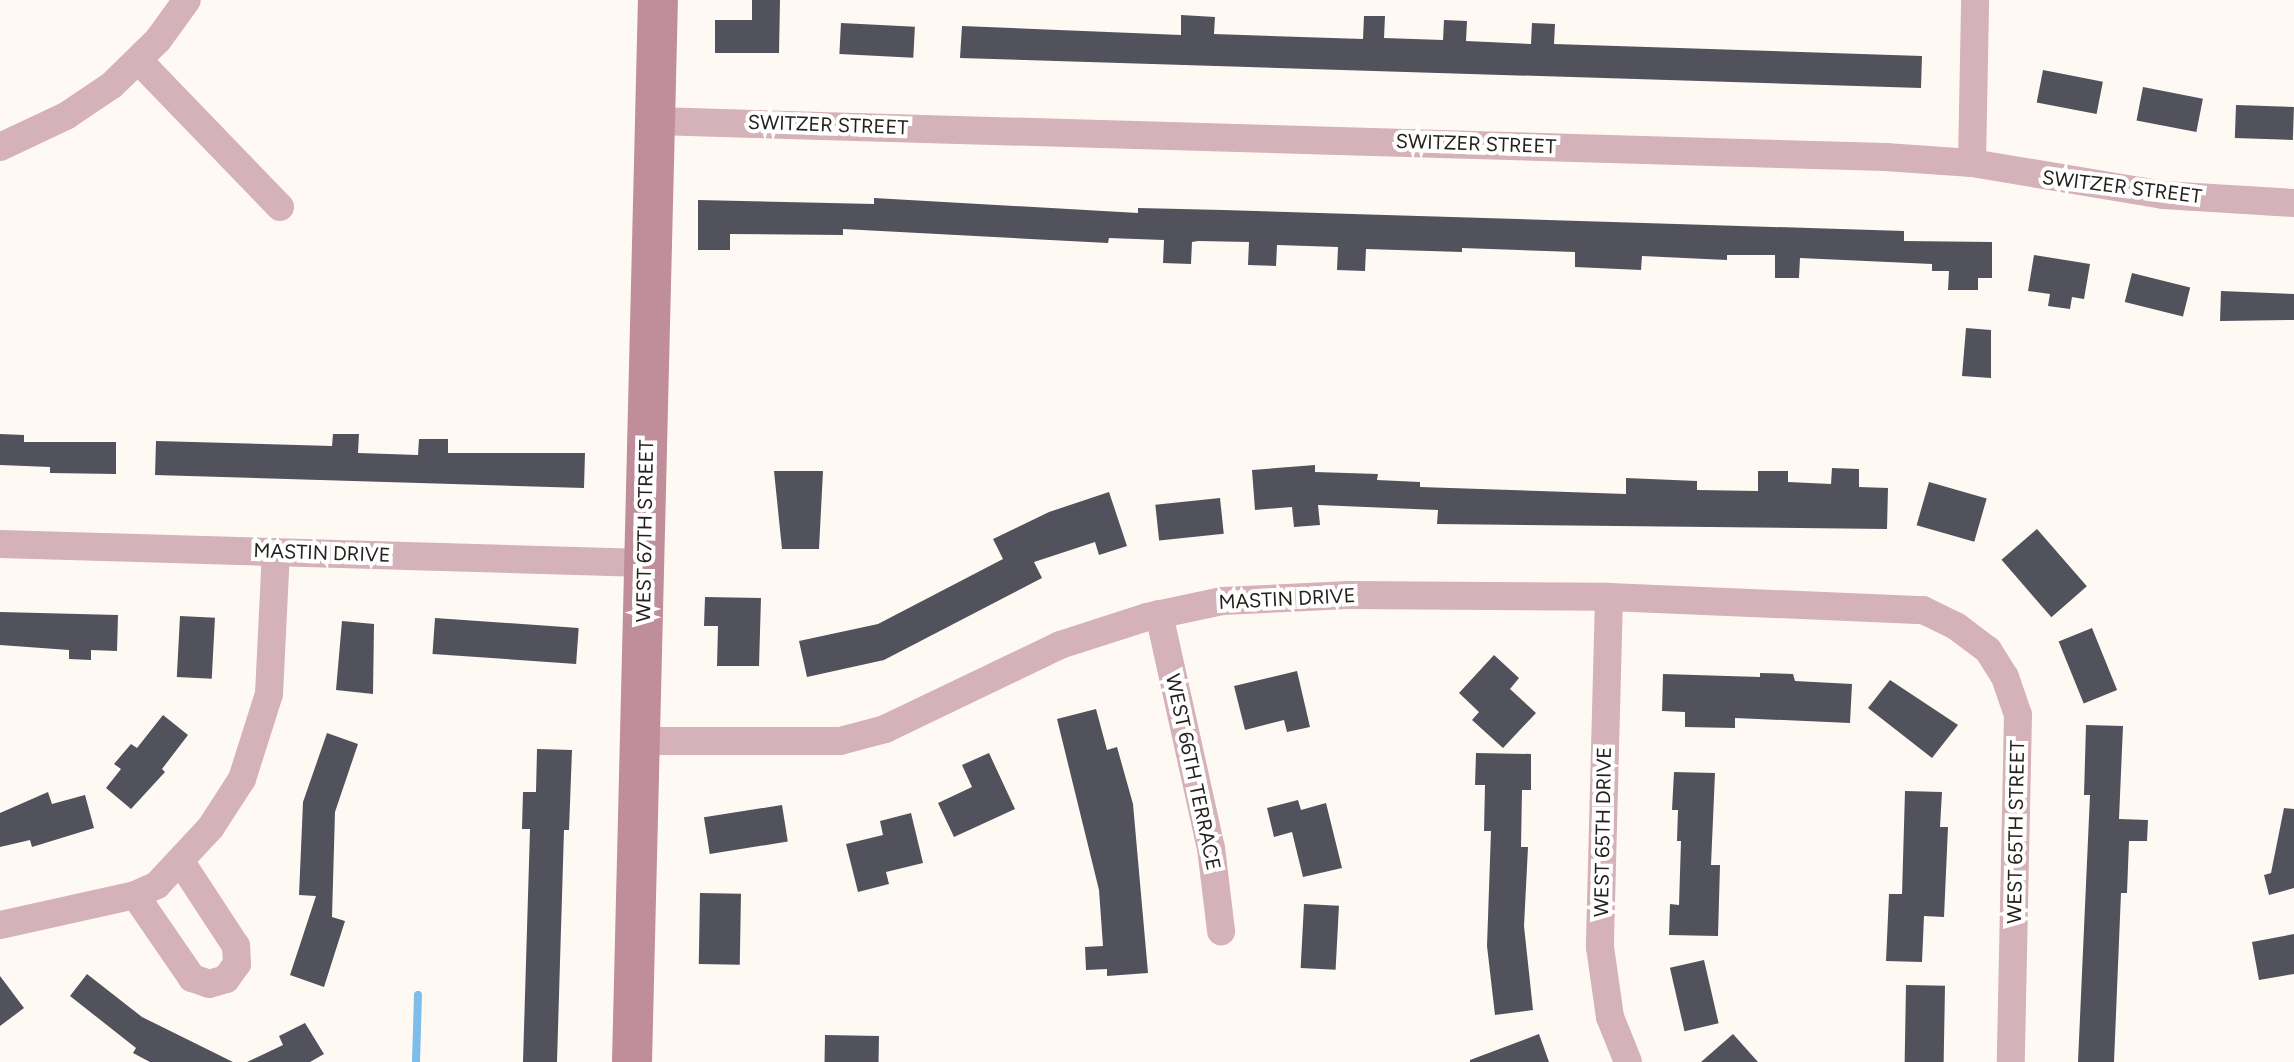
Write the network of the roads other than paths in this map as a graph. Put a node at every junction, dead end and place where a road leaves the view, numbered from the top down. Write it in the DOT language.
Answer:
graph roads {
  1 [pos="187,0"];
  2 [pos="658,0"];
  3 [pos="1975,0"];
  4 [pos="139,61"];
  5 [pos="655,121"];
  6 [pos="0,147"];
  7 [pos="1972,163"];
  8 [pos="2294,203"];
  9 [pos="280,207"];
  10 [pos="0,544"];
  11 [pos="276,552"];
  12 [pos="644,563"];
  13 [pos="1609,597"];
  14 [pos="1159,614"];
  15 [pos="1956,626"];
  16 [pos="641,741"];
  17 [pos="181,862"];
  18 [pos="135,895"];
  19 [pos="0,925"];
  20 [pos="1221,931"];
  21 [pos="632,1062"];
  22 [pos="1628,1062"];
  23 [pos="2011,1062"];
  1 -- 4 [label="street"];
  2 -- 5 [label="street, WEST 67TH STREET"];
  3 -- 7 [label="street"];
  4 -- 6 [label="street"];
  4 -- 9 [label="street"];
  5 -- 7 [label="street, SWITZER STREET"];
  5 -- 12 [label="street, WEST 67TH STREET"];
  7 -- 8 [label="street, SWITZER STREET"];
  10 -- 11 [label="street, MASTIN DRIVE"];
  11 -- 12 [label="street, MASTIN DRIVE"];
  11 -- 17 [label="street"];
  12 -- 16 [label="street, WEST 67TH STREET"];
  13 -- 14 [label="street, MASTIN DRIVE"];
  13 -- 15 [label="street, MASTIN DRIVE"];
  13 -- 22 [label="street, WEST 65TH DRIVE"];
  14 -- 16 [label="street, MASTIN DRIVE"];
  14 -- 20 [label="street, WEST 66TH TERRACE"];
  15 -- 23 [label="street, WEST 65TH STREET"];
  16 -- 21 [label="street, WEST 67TH STREET"];
  17 -- 18 [label="street"];
  17 -- 18 [label="street"];
  18 -- 19 [label="street"];
}
